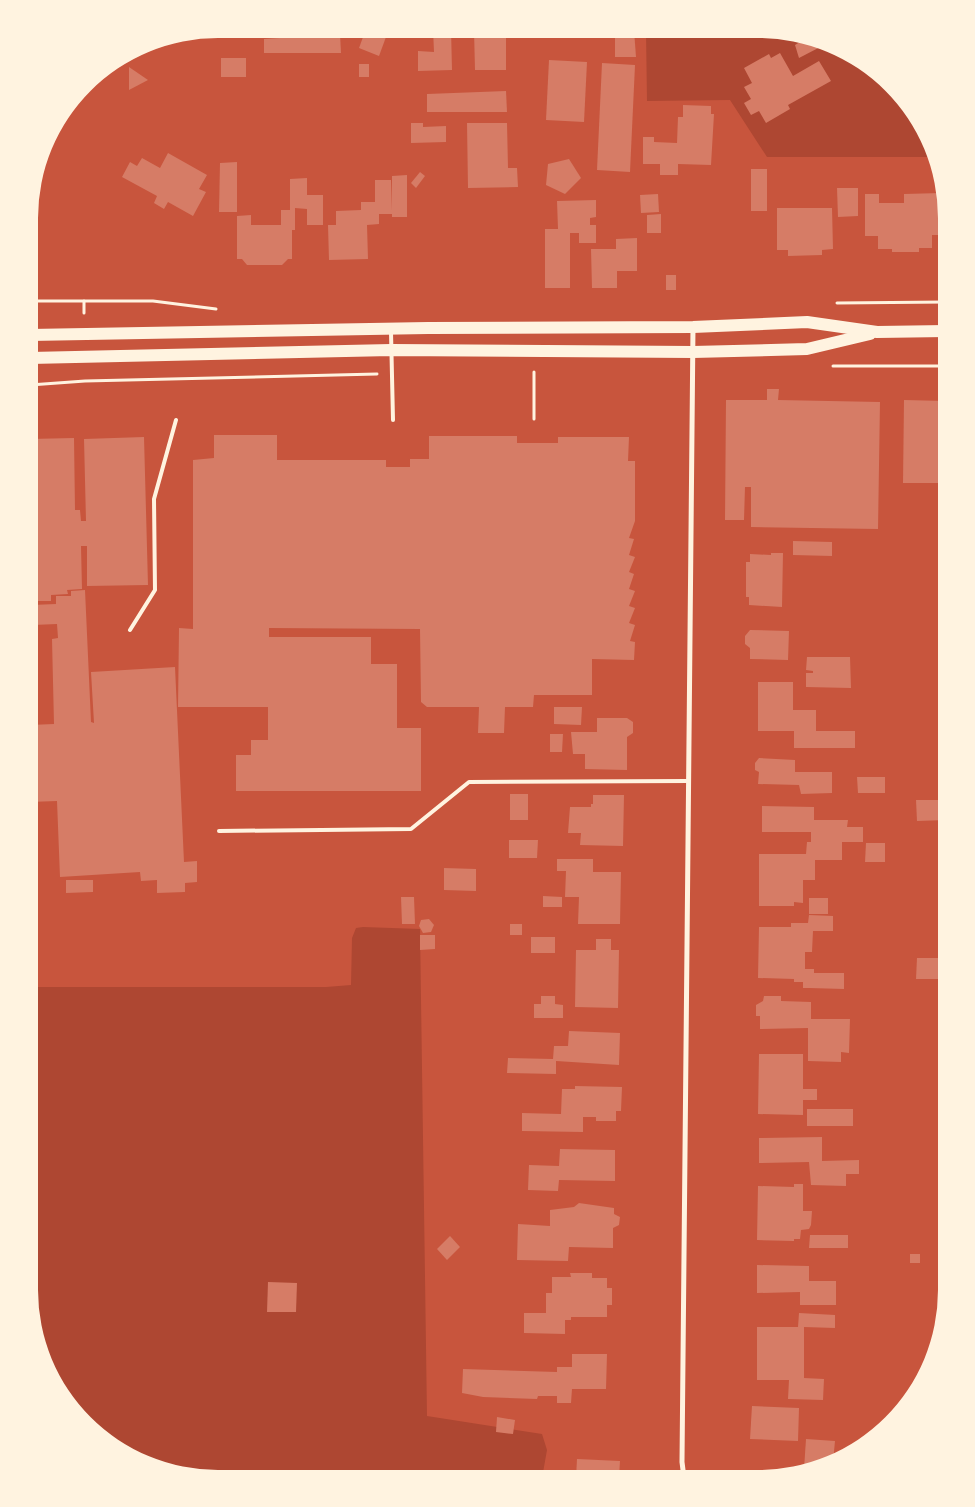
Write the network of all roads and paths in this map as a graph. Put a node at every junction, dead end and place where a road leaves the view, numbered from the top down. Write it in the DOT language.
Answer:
graph roads {
  1 [pos="693,328"];
  2 [pos="391,331"];
  3 [pos="938,331"];
  4 [pos="877,332"];
  5 [pos="38,335"];
  6 [pos="391,350"];
  7 [pos="693,352"];
  8 [pos="38,358"];
  9 [pos="534,370"];
  10 [pos="534,419"];
  11 [pos="176,420"];
  12 [pos="393,420"];
  13 [pos="130,630"];
  14 [pos="689,781"];
  15 [pos="218,831"];
  16 [pos="683,1470"];
  1 -- 2 [label="main road"];
  1 -- 4 [label="main road"];
  1 -- 7 [label="street"];
  2 -- 5 [label="main road"];
  2 -- 6 [label="lane"];
  3 -- 4 [label="main road"];
  4 -- 7 [label="main road"];
  6 -- 7 [label="main road"];
  6 -- 8 [label="main road"];
  6 -- 12 [label="lane"];
  7 -- 14 [label="street"];
  9 -- 10 [label="path"];
  11 -- 13 [label="lane"];
  14 -- 15 [label="lane"];
  14 -- 16 [label="street"];
}
